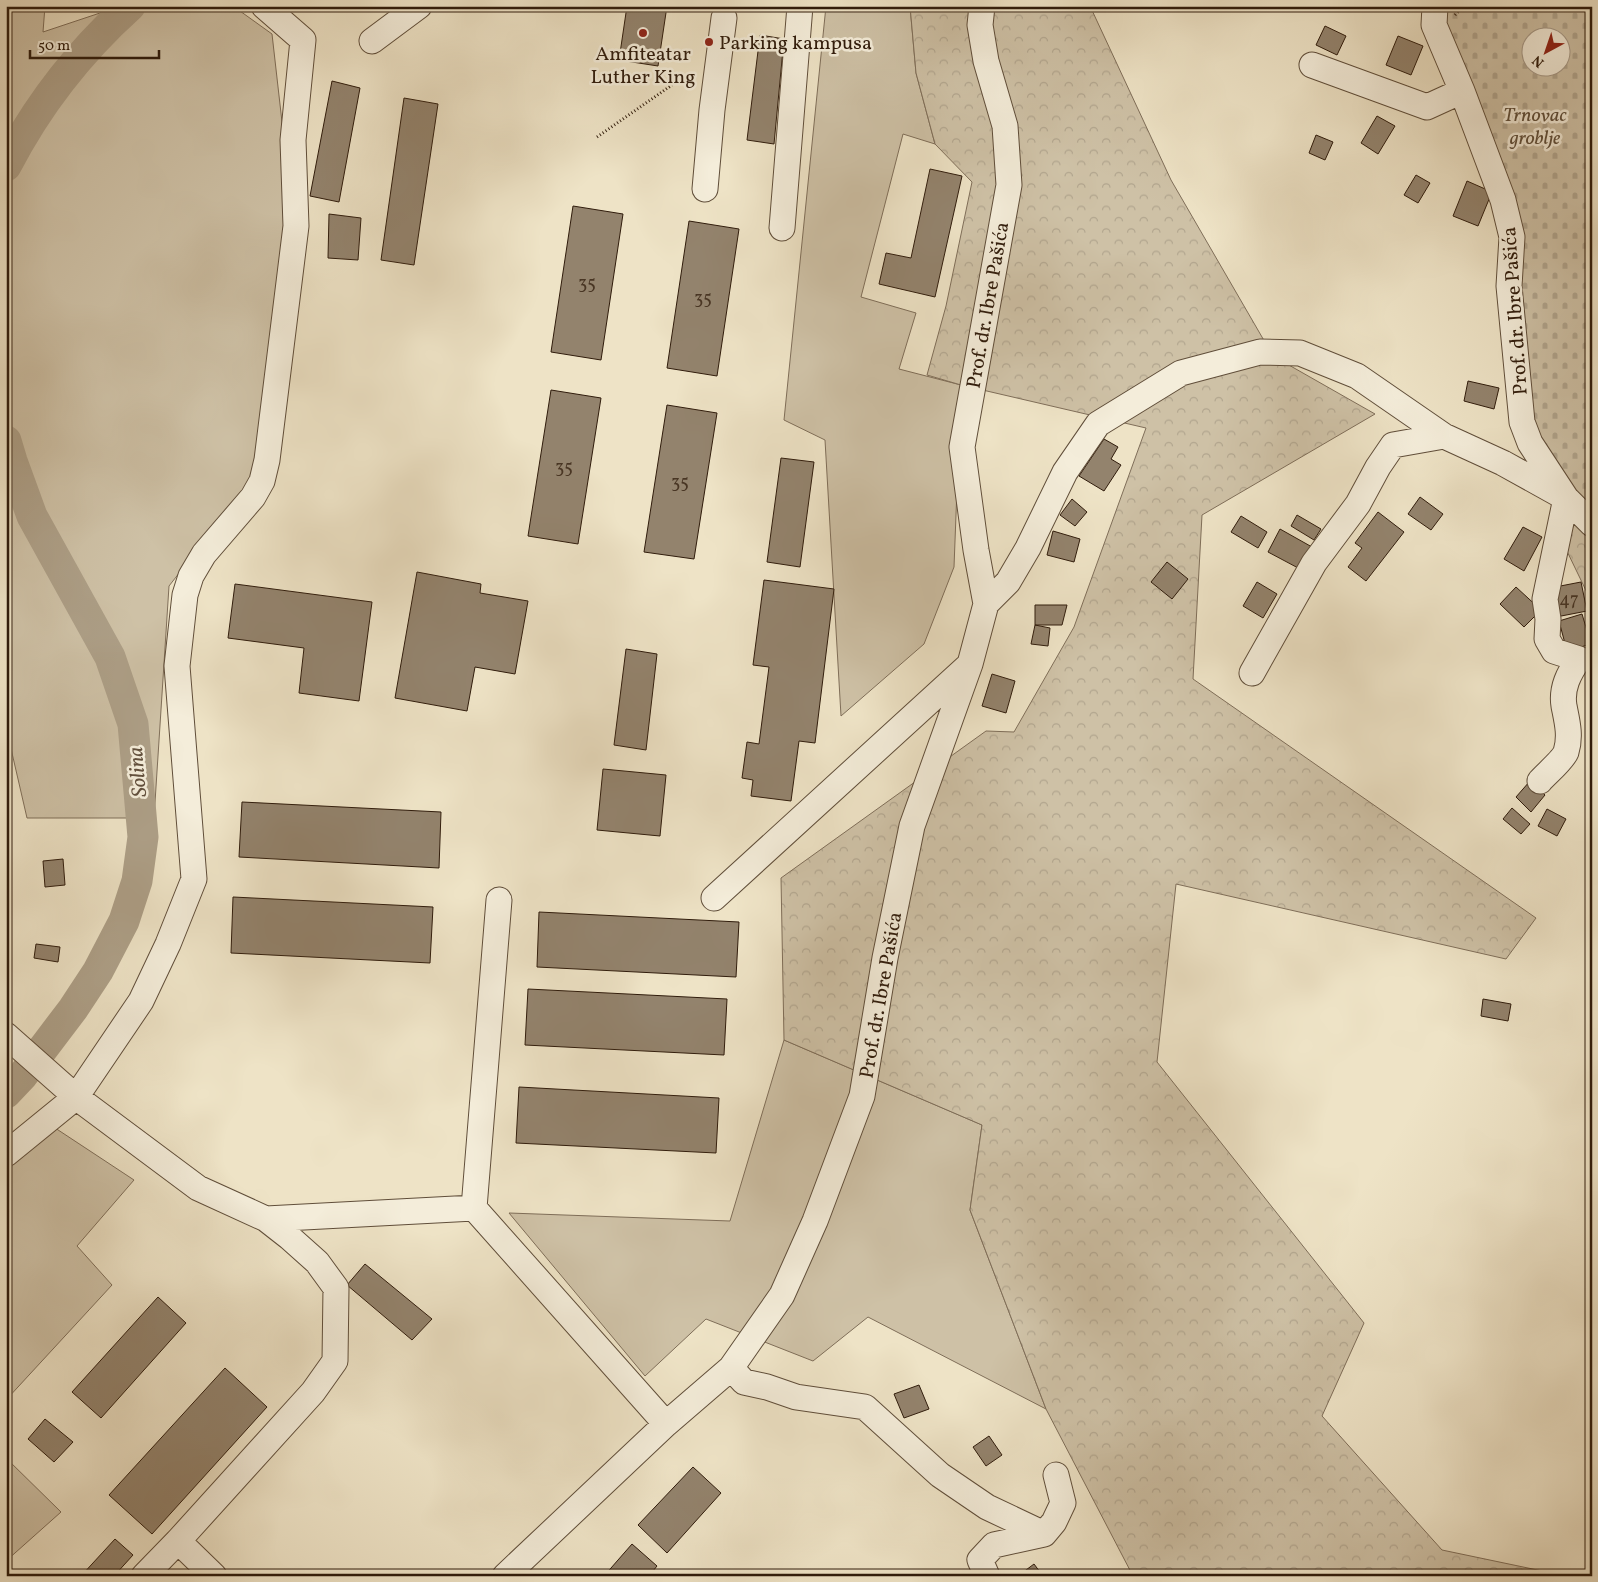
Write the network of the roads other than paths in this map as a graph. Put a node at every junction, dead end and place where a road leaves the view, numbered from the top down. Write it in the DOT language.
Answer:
graph roads {
  1 [pos="264,6"];
  2 [pos="419,6"];
  3 [pos="800,6"];
  4 [pos="982,6"];
  5 [pos="1436,6"];
  6 [pos="724,18"];
  7 [pos="372,41"];
  8 [pos="1312,65"];
  9 [pos="1462,91"];
  10 [pos="705,189"];
  11 [pos="782,228"];
  12 [pos="1444,436"];
  13 [pos="1566,498"];
  14 [pos="1592,524"];
  15 [pos="986,604"];
  16 [pos="970,664"];
  17 [pos="1252,673"];
  18 [pos="1540,781"];
  19 [pos="714,898"];
  20 [pos="499,900"];
  21 [pos="10,1038"];
  22 [pos="76,1097"];
  23 [pos="6,1154"];
  24 [pos="474,1208"];
  25 [pos="266,1219"];
  26 [pos="731,1368"];
  27 [pos="666,1424"];
  28 [pos="1056,1475"];
  29 [pos="1044,1534"];
  30 [pos="178,1540"];
  31 [pos="144,1576"];
  32 [pos="214,1576"];
  33 [pos="505,1576"];
  34 [pos="987,1576"];
  1 -- 22 [label="street"];
  2 -- 7 [label="street"];
  3 -- 11 [label="street"];
  4 -- 15 [label="street, Prof. dr. Ibre Pašića"];
  5 -- 9 [label="street, Prof. dr. Ibre Pašića"];
  6 -- 10 [label="street"];
  8 -- 9 [label="street"];
  9 -- 13 [label="street, Prof. dr. Ibre Pašića"];
  12 -- 13 [label="street, Prof. dr. Ibre Pašića"];
  12 -- 15 [label="street, Prof. dr. Ibre Pašića"];
  12 -- 17 [label="street"];
  13 -- 14 [label="street, Prof. dr. Ibre Pašića"];
  13 -- 18 [label="street"];
  15 -- 16 [label="street, Prof. dr. Ibre Pašića"];
  16 -- 19 [label="street"];
  16 -- 26 [label="street, Prof. dr. Ibre Pašića"];
  20 -- 24 [label="street"];
  21 -- 22 [label="street"];
  22 -- 23 [label="street"];
  22 -- 25 [label="street"];
  24 -- 25 [label="street"];
  24 -- 27 [label="street"];
  25 -- 30 [label="street"];
  26 -- 27 [label="street, Prof. dr. Ibre Pašića"];
  26 -- 29 [label="street"];
  27 -- 33 [label="street, Prof. dr. Ibre Pašića"];
  28 -- 29 [label="street"];
  29 -- 34 [label="street"];
  30 -- 31 [label="street"];
  30 -- 32 [label="street"];
}
